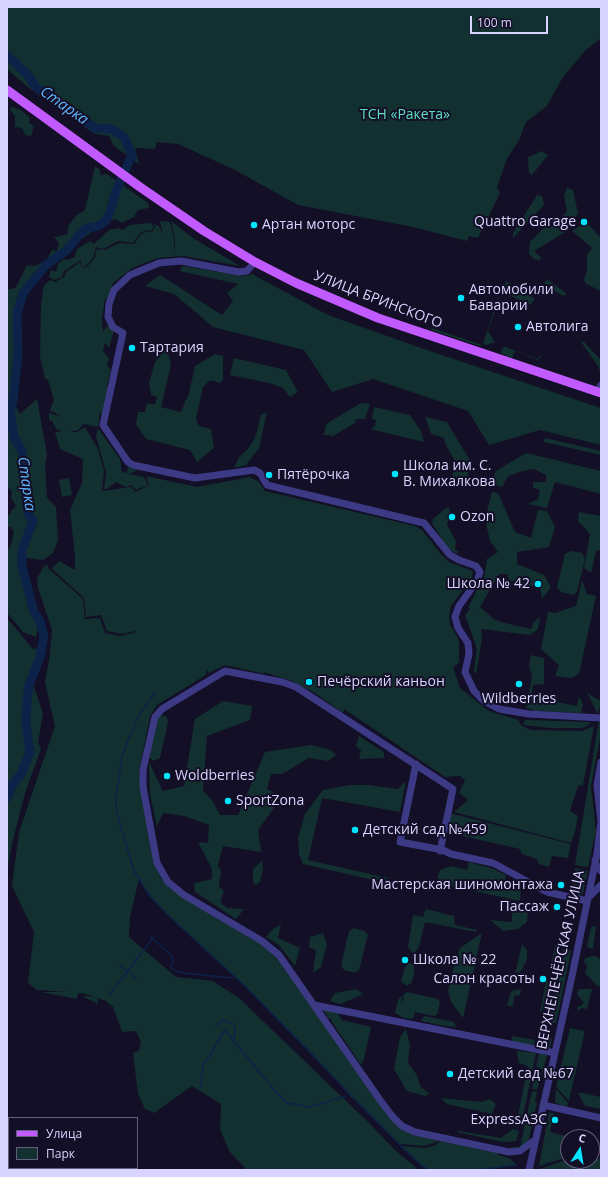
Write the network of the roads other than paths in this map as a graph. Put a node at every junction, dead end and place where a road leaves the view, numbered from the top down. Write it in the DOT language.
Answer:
graph roads {
  1 [pos="7,90"];
  2 [pos="255,262"];
  3 [pos="600,390"];
  4 [pos="601,718"];
  5 [pos="601,762"];
  6 [pos="416,764"];
  7 [pos="601,821"];
  8 [pos="599,844"];
  9 [pos="440,851"];
  10 [pos="595,860"];
  11 [pos="601,872"];
  12 [pos="601,885"];
  13 [pos="588,900"];
  14 [pos="314,1005"];
  15 [pos="554,1053"];
  16 [pos="543,1105"];
  17 [pos="601,1118"];
  18 [pos="535,1140"];
  19 [pos="528,1170"];
  1 -- 2 [label="main road, УЛИЦА БРИНСКОГО"];
  2 -- 3 [label="main road, УЛИЦА БРИНСКОГО"];
  2 -- 4 [label="street"];
  5 -- 7 [label="street, ВЕРХНЕПЕЧЁРСКАЯ УЛИЦА"];
  6 -- 9 [label="street"];
  6 -- 9 [label="street"];
  6 -- 14 [label="street"];
  7 -- 8 [label="street, ВЕРХНЕПЕЧЁРСКАЯ УЛИЦА"];
  8 -- 10 [label="street, ВЕРХНЕПЕЧЁРСКАЯ УЛИЦА"];
  9 -- 13 [label="street"];
  10 -- 11 [label="street"];
  10 -- 13 [label="street, ВЕРХНЕПЕЧЁРСКАЯ УЛИЦА"];
  12 -- 13 [label="street"];
  13 -- 15 [label="street, ВЕРХНЕПЕЧЁРСКАЯ УЛИЦА"];
  14 -- 15 [label="street"];
  14 -- 18 [label="street"];
  15 -- 16 [label="street, ВЕРХНЕПЕЧЁРСКАЯ УЛИЦА"];
  16 -- 17 [label="street"];
  16 -- 18 [label="street, ВЕРХНЕПЕЧЁРСКАЯ УЛИЦА"];
  18 -- 19 [label="street, ВЕРХНЕПЕЧЁРСКАЯ УЛИЦА"];
}
